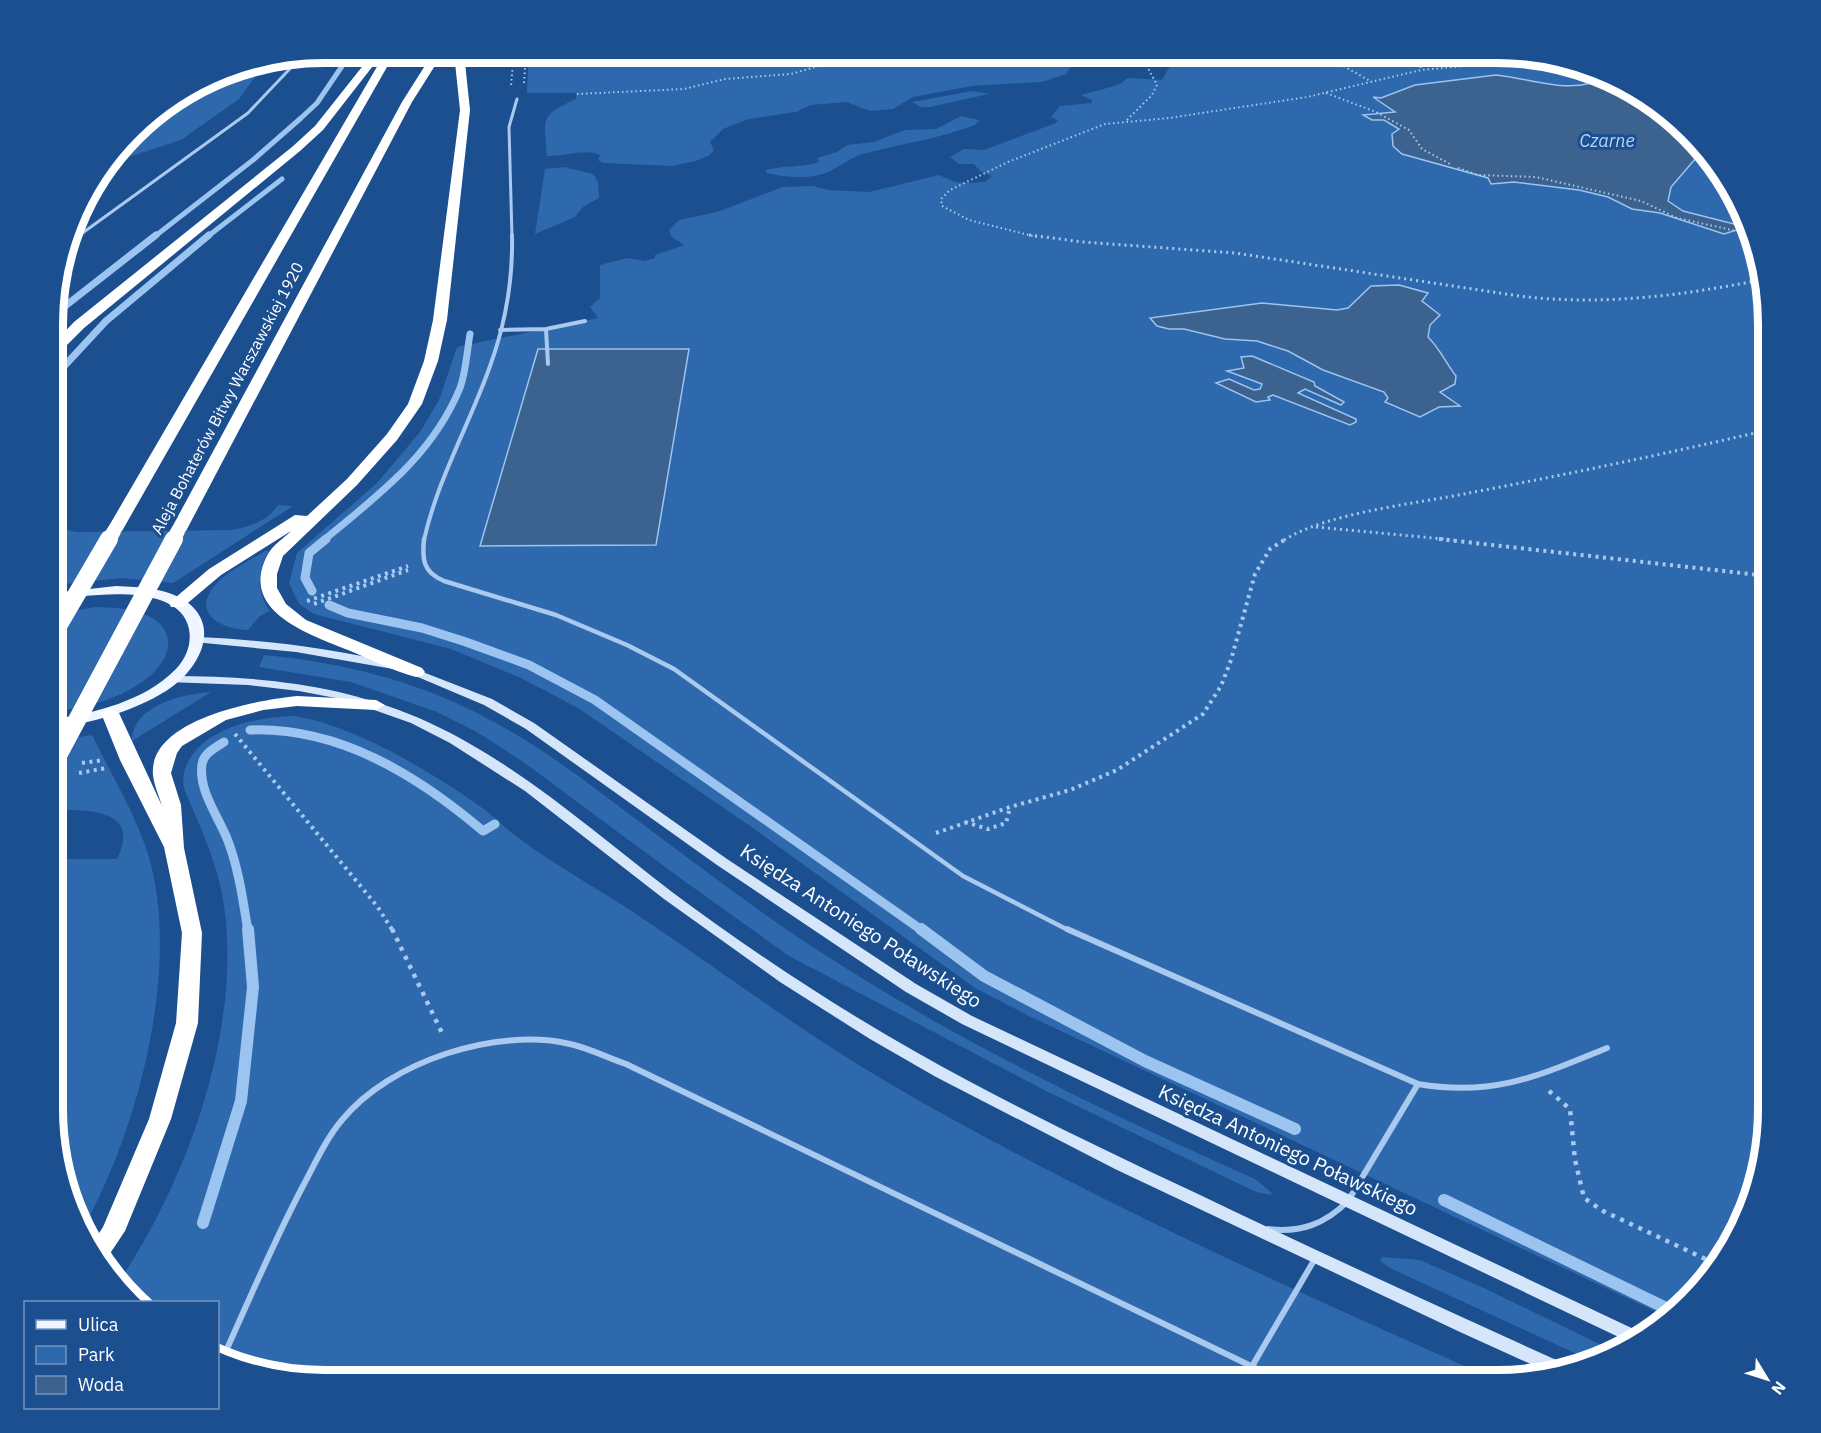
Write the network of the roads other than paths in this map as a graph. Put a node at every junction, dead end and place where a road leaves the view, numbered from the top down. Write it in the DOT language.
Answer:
graph roads {
  1 [pos="369,63"];
  2 [pos="384,63"];
  3 [pos="431,63"];
  4 [pos="460,63"];
  5 [pos="294,65"];
  6 [pos="517,99"];
  7 [pos="79,235"];
  8 [pos="585,321"];
  9 [pos="546,329"];
  10 [pos="500,330"];
  11 [pos="63,341"];
  12 [pos="548,364"];
  13 [pos="332,500"];
  14 [pos="63,595"];
  15 [pos="177,603"];
  16 [pos="63,618"];
  17 [pos="198,640"];
  18 [pos="416,672"];
  19 [pos="171,681"];
  20 [pos="376,705"];
  21 [pos="110,713"];
  22 [pos="63,722"];
  23 [pos="63,746"];
  24 [pos="174,849"];
  25 [pos="1607,1048"];
  26 [pos="1418,1084"];
  27 [pos="1348,1201"];
  28 [pos="1231,1217"];
  29 [pos="103,1247"];
  30 [pos="1316,1257"];
  31 [pos="1629,1334"];
  32 [pos="226,1351"];
  33 [pos="1550,1365"];
  34 [pos="1252,1368"];
  35 [pos="1257,1370"];
  1 -- 11 [label="highway"];
  2 -- 16 [label="highway, Aleja Bohaterów Bitwy Warszawskiej 1920, bridge"];
  3 -- 23 [label="highway, Aleja Bohaterów Bitwy Warszawskiej 1920, bridge"];
  4 -- 13 [label="highway"];
  5 -- 7 [label="lane"];
  6 -- 10 [label="lane"];
  8 -- 9 [label="lane"];
  9 -- 10 [label="lane"];
  9 -- 12 [label="lane"];
  10 -- 26 [label="lane"];
  13 -- 15 [label="highway"];
  13 -- 18 [label="highway"];
  14 -- 15 [label="main road"];
  15 -- 17 [label="main road"];
  17 -- 18 [label="main road, Księdza Antoniego Poławskiego"];
  17 -- 19 [label="main road"];
  18 -- 27 [label="main road, Księdza Antoniego Poławskiego"];
  19 -- 20 [label="main road"];
  19 -- 21 [label="main road"];
  20 -- 24 [label="highway"];
  20 -- 28 [label="main road"];
  21 -- 22 [label="main road"];
  21 -- 24 [label="highway"];
  24 -- 29 [label="highway"];
  25 -- 26 [label="lane"];
  26 -- 27 [label="lane"];
  27 -- 28 [label="lane"];
  27 -- 31 [label="main road, Księdza Antoniego Poławskiego"];
  28 -- 30 [label="main road"];
  30 -- 33 [label="main road"];
  30 -- 34 [label="lane"];
  32 -- 34 [label="lane"];
  34 -- 35 [label="lane"];
}
